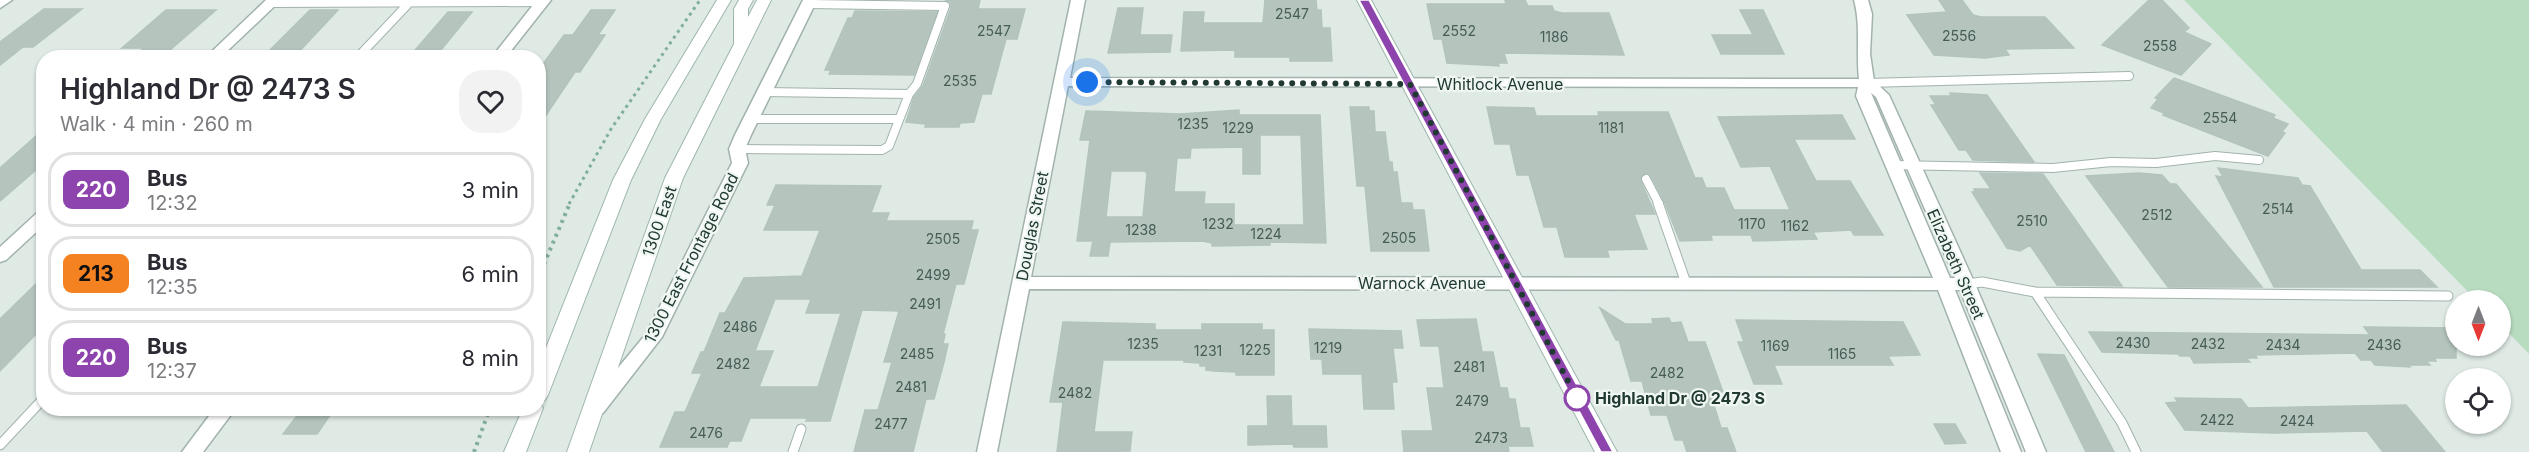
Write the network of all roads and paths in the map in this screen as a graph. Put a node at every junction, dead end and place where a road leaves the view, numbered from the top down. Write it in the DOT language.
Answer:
graph roads {
  1 [pos="5,0"];
  2 [pos="700,0"];
  3 [pos="724,0"];
  4 [pos="746,0"];
  5 [pos="764,0"];
  6 [pos="1078,0"];
  7 [pos="1364,0"];
  8 [pos="1861,0"];
  9 [pos="273,1"];
  10 [pos="543,1"];
  11 [pos="809,2"];
  12 [pos="409,3"];
  13 [pos="0,4"];
  14 [pos="740,47"];
  15 [pos="220,50"];
  16 [pos="365,50"];
  17 [pos="504,50"];
  18 [pos="2129,75"];
  19 [pos="1061,82"];
  20 [pos="1868,83"];
  21 [pos="1410,84"];
  22 [pos="763,92"];
  23 [pos="909,94"];
  24 [pos="751,118"];
  25 [pos="899,119"];
  26 [pos="737,149"];
  27 [pos="2259,160"];
  28 [pos="1892,165"];
  29 [pos="1912,166"];
  30 [pos="1646,179"];
  31 [pos="36,223"];
  32 [pos="0,256"];
  33 [pos="546,259"];
  34 [pos="1021,283"];
  35 [pos="1515,283"];
  36 [pos="1686,283"];
  37 [pos="1944,284"];
  38 [pos="1966,284"];
  39 [pos="2035,292"];
  40 [pos="2445,296"];
  41 [pos="546,375"];
  42 [pos="36,407"];
  43 [pos="595,409"];
  44 [pos="220,416"];
  45 [pos="487,416"];
  46 [pos="530,416"];
  47 [pos="801,429"];
  48 [pos="0,445"];
  49 [pos="192,452"];
  50 [pos="474,452"];
  51 [pos="515,452"];
  52 [pos="578,452"];
  53 [pos="793,452"];
  54 [pos="987,452"];
  55 [pos="1606,452"];
  56 [pos="2011,452"];
  57 [pos="2036,452"];
  58 [pos="2136,452"];
  1 -- 13 [label="street"];
  2 -- 33 [label="path"];
  3 -- 41 [label="main road"];
  4 -- 14 [label="main road"];
  5 -- 14 [label="main road, 1300 East"];
  6 -- 19 [label="street, Douglas Street"];
  7 -- 21 [label="main road"];
  8 -- 20 [label="street, Elizabeth Street"];
  9 -- 12 [label="lane"];
  9 -- 15 [label="street"];
  10 -- 12 [label="lane"];
  10 -- 17 [label="street"];
  11 -- 22 [label="street, 1300 East Frontage Road"];
  11 -- 23 [label="lane"];
  12 -- 16 [label="lane"];
  14 -- 43 [label="main road, 1300 East"];
  18 -- 20 [label="lane"];
  19 -- 21 [label="street, Whitlock Avenue"];
  19 -- 34 [label="street, Douglas Street"];
  20 -- 21 [label="street, Whitlock Avenue"];
  20 -- 28 [label="street, Elizabeth Street"];
  20 -- 29 [label="street, Elizabeth Street"];
  21 -- 35 [label="main road"];
  22 -- 23 [label="lane"];
  22 -- 24 [label="street, 1300 East Frontage Road"];
  23 -- 25 [label="lane"];
  24 -- 25 [label="lane"];
  24 -- 26 [label="street, 1300 East Frontage Road"];
  25 -- 26 [label="lane"];
  26 -- 43 [label="street, 1300 East Frontage Road"];
  27 -- 29 [label="lane"];
  28 -- 29 [label="lane"];
  28 -- 37 [label="street, Elizabeth Street"];
  29 -- 38 [label="street, Elizabeth Street"];
  30 -- 36 [label="lane"];
  31 -- 32 [label="street"];
  34 -- 35 [label="street, Warnock Avenue"];
  34 -- 54 [label="street, Douglas Street"];
  35 -- 36 [label="street, Warnock Avenue"];
  35 -- 55 [label="main road"];
  36 -- 37 [label="street, Warnock Avenue"];
  37 -- 38 [label="street, Warnock Avenue"];
  37 -- 56 [label="street, Elizabeth Street"];
  38 -- 39 [label="lane"];
  38 -- 57 [label="street, Elizabeth Street"];
  39 -- 40 [label="lane"];
  39 -- 58 [label="lane"];
  42 -- 48 [label="lane"];
  43 -- 52 [label="main road, 1300 East"];
  44 -- 49 [label="street"];
  45 -- 50 [label="path"];
  46 -- 51 [label="main road"];
  47 -- 53 [label="lane"];
}
